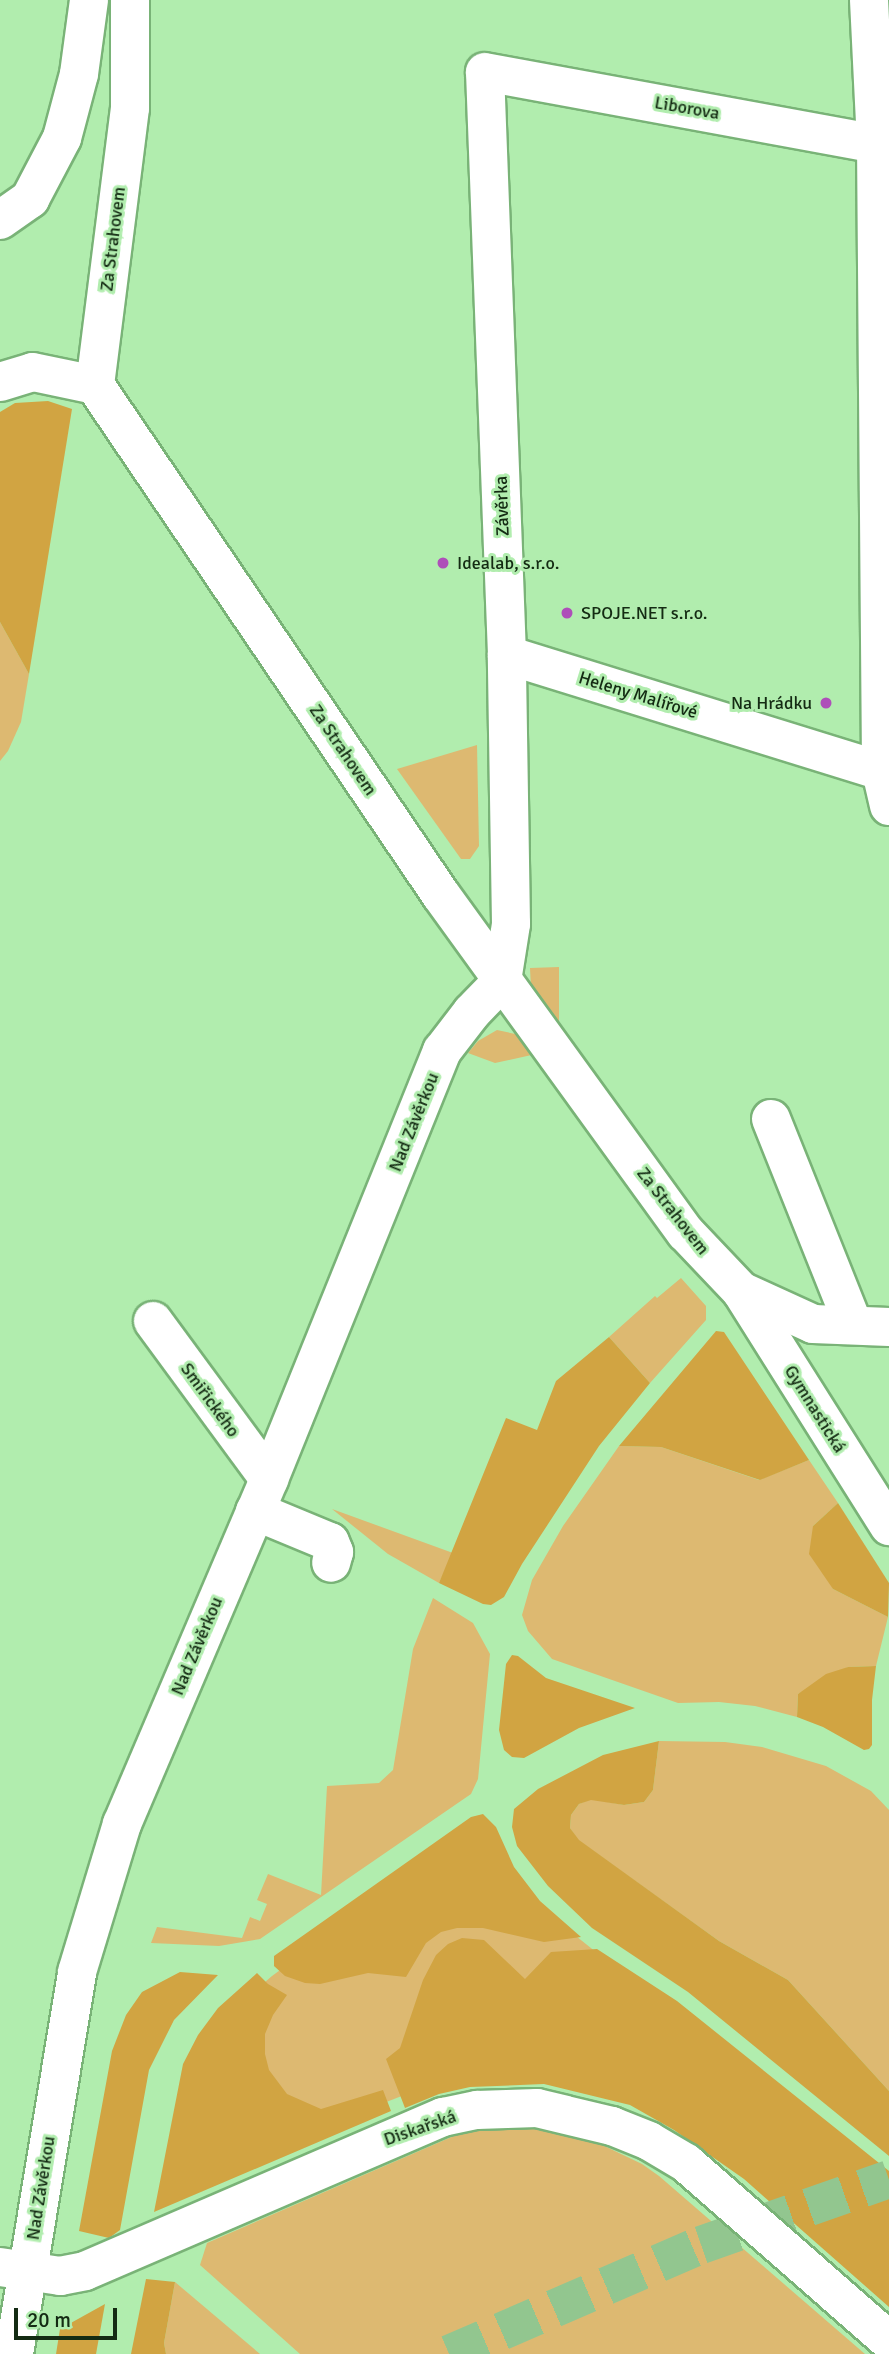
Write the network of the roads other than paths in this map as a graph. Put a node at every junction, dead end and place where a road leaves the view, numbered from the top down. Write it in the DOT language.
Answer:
graph roads {
  1 [pos="89,0"];
  2 [pos="130,0"];
  3 [pos="869,0"];
  4 [pos="485,72"];
  5 [pos="882,144"];
  6 [pos="0,220"];
  7 [pos="0,382"];
  8 [pos="95,384"];
  9 [pos="507,655"];
  10 [pos="886,783"];
  11 [pos="502,981"];
  12 [pos="771,1119"];
  13 [pos="741,1291"];
  14 [pos="153,1321"];
  15 [pos="871,1326"];
  16 [pos="262,1495"];
  17 [pos="889,1526"];
  18 [pos="331,1563"];
  19 [pos="0,2237"];
  20 [pos="13,2269"];
  21 [pos="889,2341"];
  22 [pos="14,2354"];
  1 -- 6 [label="street"];
  2 -- 8 [label="street, Za Strahovem"];
  3 -- 5 [label="street"];
  4 -- 5 [label="street, Liborova"];
  4 -- 9 [label="street, Závěrka"];
  5 -- 10 [label="street"];
  7 -- 8 [label="street"];
  8 -- 11 [label="street, Za Strahovem"];
  9 -- 10 [label="street, Heleny Malířové"];
  9 -- 11 [label="street, Závěrka"];
  11 -- 13 [label="street, Za Strahovem"];
  11 -- 16 [label="street, Nad Závěrkou"];
  12 -- 15 [label="street"];
  13 -- 15 [label="street, Za Strahovem"];
  13 -- 17 [label="street, Gymnastická"];
  14 -- 16 [label="street, Smiřického"];
  16 -- 18 [label="street"];
  16 -- 20 [label="street, Nad Závěrkou"];
  19 -- 20 [label="street"];
  20 -- 21 [label="street, Diskařská"];
  20 -- 22 [label="street, Nad Závěrkou"];
}
